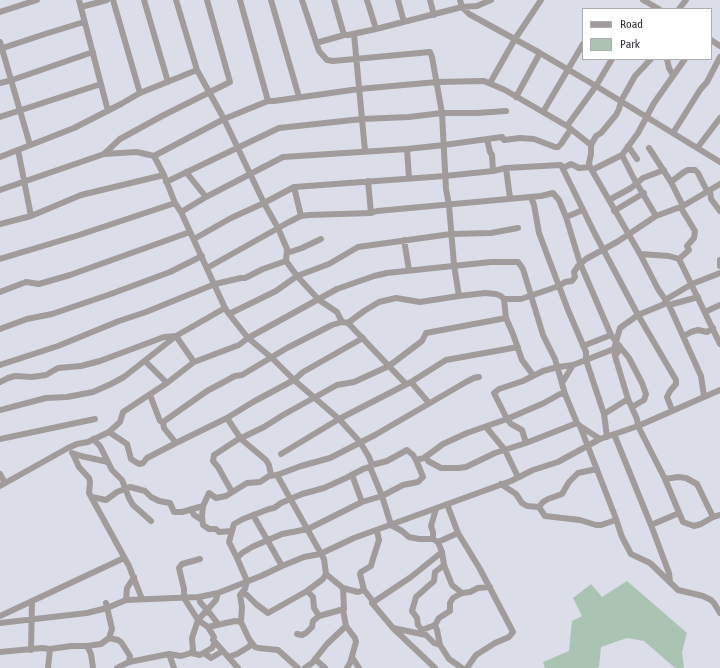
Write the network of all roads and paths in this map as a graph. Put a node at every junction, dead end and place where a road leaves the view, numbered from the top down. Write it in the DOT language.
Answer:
graph roads {
  1 [pos="37,0"];
  2 [pos="107,0"];
  3 [pos="114,0"];
  4 [pos="144,0"];
  5 [pos="176,0"];
  6 [pos="208,0"];
  7 [pos="240,0"];
  8 [pos="271,0"];
  9 [pos="302,0"];
  10 [pos="334,0"];
  11 [pos="367,0"];
  12 [pos="398,0"];
  13 [pos="430,0"];
  14 [pos="460,0"];
  15 [pos="492,0"];
  16 [pos="540,0"];
  17 [pos="643,0"];
  18 [pos="686,0"];
  19 [pos="80,3"];
  20 [pos="462,7"];
  21 [pos="657,8"];
  22 [pos="680,8"];
  23 [pos="0,12"];
  24 [pos="434,15"];
  25 [pos="84,22"];
  26 [pos="404,22"];
  27 [pos="376,30"];
  28 [pos="354,34"];
  29 [pos="344,35"];
  30 [pos="515,39"];
  31 [pos="0,42"];
  32 [pos="316,43"];
  33 [pos="582,46"];
  34 [pos="1,49"];
  35 [pos="94,52"];
  36 [pos="540,53"];
  37 [pos="720,57"];
  38 [pos="357,58"];
  39 [pos="611,60"];
  40 [pos="650,60"];
  41 [pos="667,60"];
  42 [pos="684,60"];
  43 [pos="197,70"];
  44 [pos="569,70"];
  45 [pos="673,75"];
  46 [pos="12,80"];
  47 [pos="168,82"];
  48 [pos="437,82"];
  49 [pos="0,83"];
  50 [pos="101,84"];
  51 [pos="490,84"];
  52 [pos="596,86"];
  53 [pos="359,89"];
  54 [pos="209,92"];
  55 [pos="140,93"];
  56 [pos="299,97"];
  57 [pos="516,97"];
  58 [pos="268,101"];
  59 [pos="621,101"];
  60 [pos="20,109"];
  61 [pos="108,111"];
  62 [pos="506,111"];
  63 [pos="543,112"];
  64 [pos="442,113"];
  65 [pos="646,116"];
  66 [pos="0,117"];
  67 [pos="224,119"];
  68 [pos="362,119"];
  69 [pos="719,123"];
  70 [pos="569,128"];
  71 [pos="673,133"];
  72 [pos="487,139"];
  73 [pos="30,145"];
  74 [pos="444,145"];
  75 [pos="591,145"];
  76 [pos="628,146"];
  77 [pos="238,148"];
  78 [pos="649,148"];
  79 [pos="698,148"];
  80 [pos="407,149"];
  81 [pos="18,150"];
  82 [pos="365,151"];
  83 [pos="104,154"];
  84 [pos="622,155"];
  85 [pos="154,156"];
  86 [pos="0,157"];
  87 [pos="637,159"];
  88 [pos="720,162"];
  89 [pos="506,168"];
  90 [pos="563,168"];
  91 [pos="591,169"];
  92 [pos="664,170"];
  93 [pos="493,171"];
  94 [pos="186,172"];
  95 [pos="250,174"];
  96 [pos="164,175"];
  97 [pos="445,176"];
  98 [pos="409,178"];
  99 [pos="368,181"];
  100 [pos="24,182"];
  101 [pos="166,182"];
  102 [pos="672,182"];
  103 [pos="637,183"];
  104 [pos="720,184"];
  105 [pos="294,187"];
  106 [pos="0,190"];
  107 [pos="709,191"];
  108 [pos="644,194"];
  109 [pos="206,197"];
  110 [pos="531,197"];
  111 [pos="510,198"];
  112 [pos="609,200"];
  113 [pos="175,203"];
  114 [pos="264,203"];
  115 [pos="449,205"];
  116 [pos="682,207"];
  117 [pos="583,210"];
  118 [pos="614,210"];
  119 [pos="720,211"];
  120 [pos="181,212"];
  121 [pos="371,213"];
  122 [pos="30,216"];
  123 [pos="301,216"];
  124 [pos="656,216"];
  125 [pos="566,217"];
  126 [pos="0,224"];
  127 [pos="278,228"];
  128 [pos="518,228"];
  129 [pos="190,232"];
  130 [pos="451,234"];
  131 [pos="628,234"];
  132 [pos="194,239"];
  133 [pos="321,239"];
  134 [pos="404,240"];
  135 [pos="603,249"];
  136 [pos="287,253"];
  137 [pos="640,254"];
  138 [pos="202,256"];
  139 [pos="0,259"];
  140 [pos="678,259"];
  141 [pos="720,260"];
  142 [pos="286,261"];
  143 [pos="580,263"];
  144 [pos="454,265"];
  145 [pos="720,266"];
  146 [pos="207,268"];
  147 [pos="409,270"];
  148 [pos="720,273"];
  149 [pos="297,276"];
  150 [pos="215,284"];
  151 [pos="692,284"];
  152 [pos="559,286"];
  153 [pos="0,292"];
  154 [pos="459,296"];
  155 [pos="531,296"];
  156 [pos="698,297"];
  157 [pos="504,299"];
  158 [pos="319,300"];
  159 [pos="667,303"];
  160 [pos="720,305"];
  161 [pos="225,308"];
  162 [pos="705,312"];
  163 [pos="229,314"];
  164 [pos="638,315"];
  165 [pos="506,318"];
  166 [pos="345,323"];
  167 [pos="713,328"];
  168 [pos="0,329"];
  169 [pos="611,335"];
  170 [pos="176,336"];
  171 [pos="684,336"];
  172 [pos="248,338"];
  173 [pos="363,338"];
  174 [pos="720,344"];
  175 [pos="614,345"];
  176 [pos="583,346"];
  177 [pos="518,347"];
  178 [pos="621,348"];
  179 [pos="616,356"];
  180 [pos="272,358"];
  181 [pos="145,360"];
  182 [pos="586,360"];
  183 [pos="194,362"];
  184 [pos="0,365"];
  185 [pos="572,365"];
  186 [pos="389,366"];
  187 [pos="558,367"];
  188 [pos="533,375"];
  189 [pos="478,377"];
  190 [pos="294,380"];
  191 [pos="0,382"];
  192 [pos="167,383"];
  193 [pos="408,383"];
  194 [pos="562,383"];
  195 [pos="720,390"];
  196 [pos="150,394"];
  197 [pos="565,394"];
  198 [pos="704,396"];
  199 [pos="315,397"];
  200 [pos="628,399"];
  201 [pos="429,403"];
  202 [pos="632,407"];
  203 [pos="0,410"];
  204 [pos="672,410"];
  205 [pos="604,414"];
  206 [pos="227,418"];
  207 [pos="95,419"];
  208 [pos="339,419"];
  209 [pos="506,419"];
  210 [pos="163,422"];
  211 [pos="579,424"];
  212 [pos="638,426"];
  213 [pos="486,427"];
  214 [pos="109,432"];
  215 [pos="614,434"];
  216 [pos="607,437"];
  217 [pos="0,439"];
  218 [pos="92,439"];
  219 [pos="241,439"];
  220 [pos="600,439"];
  221 [pos="360,442"];
  222 [pos="176,443"];
  223 [pos="526,443"];
  224 [pos="588,446"];
  225 [pos="68,448"];
  226 [pos="505,450"];
  227 [pos="73,454"];
  228 [pos="281,454"];
  229 [pos="426,456"];
  230 [pos="416,460"];
  231 [pos="108,462"];
  232 [pos="371,466"];
  233 [pos="597,469"];
  234 [pos="0,474"];
  235 [pos="274,475"];
  236 [pos="352,475"];
  237 [pos="518,477"];
  238 [pos="665,479"];
  239 [pos="501,484"];
  240 [pos="3,485"];
  241 [pos="125,488"];
  242 [pos="232,492"];
  243 [pos="382,496"];
  244 [pos="92,497"];
  245 [pos="292,500"];
  246 [pos="362,502"];
  247 [pos="447,504"];
  248 [pos="203,506"];
  249 [pos="539,507"];
  250 [pos="436,508"];
  251 [pos="191,509"];
  252 [pos="679,513"];
  253 [pos="253,515"];
  254 [pos="720,515"];
  255 [pos="713,517"];
  256 [pos="202,520"];
  257 [pos="616,520"];
  258 [pos="151,521"];
  259 [pos="391,525"];
  260 [pos="650,525"];
  261 [pos="308,529"];
  262 [pos="231,531"];
  263 [pos="377,531"];
  264 [pos="458,532"];
  265 [pos="268,540"];
  266 [pos="436,541"];
  267 [pos="442,552"];
  268 [pos="320,554"];
  269 [pos="124,558"];
  270 [pos="237,558"];
  271 [pos="200,559"];
  272 [pos="444,565"];
  273 [pos="282,566"];
  274 [pos="326,574"];
  275 [pos="134,577"];
  276 [pos="247,581"];
  277 [pos="670,582"];
  278 [pos="232,587"];
  279 [pos="490,587"];
  280 [pos="343,588"];
  281 [pos="364,590"];
  282 [pos="307,591"];
  283 [pos="218,593"];
  284 [pos="462,593"];
  285 [pos="241,594"];
  286 [pos="199,597"];
  287 [pos="184,598"];
  288 [pos="142,599"];
  289 [pos="126,600"];
  290 [pos="32,601"];
  291 [pos="372,603"];
  292 [pos="107,606"];
  293 [pos="343,610"];
  294 [pos="205,611"];
  295 [pos="720,613"];
  296 [pos="0,616"];
  297 [pos="319,616"];
  298 [pos="32,619"];
  299 [pos="198,620"];
  300 [pos="241,622"];
  301 [pos="0,623"];
  302 [pos="218,624"];
  303 [pos="435,625"];
  304 [pos="346,626"];
  305 [pos="208,627"];
  306 [pos="393,628"];
  307 [pos="297,634"];
  308 [pos="109,638"];
  309 [pos="215,642"];
  310 [pos="251,642"];
  311 [pos="440,645"];
  312 [pos="87,646"];
  313 [pos="50,649"];
  314 [pos="31,650"];
  315 [pos="223,651"];
  316 [pos="0,652"];
  317 [pos="204,653"];
  318 [pos="169,654"];
  319 [pos="191,654"];
  320 [pos="445,654"];
  321 [pos="228,657"];
  322 [pos="352,657"];
  323 [pos="315,659"];
  324 [pos="129,662"];
  325 [pos="309,667"];
  326 [pos="48,668"];
  327 [pos="93,668"];
  328 [pos="117,668"];
  329 [pos="174,668"];
  330 [pos="238,668"];
  331 [pos="298,668"];
  332 [pos="325,668"];
  333 [pos="347,668"];
  334 [pos="359,668"];
  335 [pos="435,668"];
  336 [pos="456,668"];
  337 [pos="462,668"];
  338 [pos="467,668"];
  1 -- 23 [label="street"];
  2 -- 19 [label="street"];
  3 -- 55 [label="street"];
  4 -- 47 [label="street"];
  5 -- 43 [label="street"];
  6 -- 54 [label="street"];
  7 -- 58 [label="street"];
  8 -- 56 [label="street"];
  9 -- 32 [label="street"];
  10 -- 29 [label="street"];
  11 -- 27 [label="street"];
  12 -- 26 [label="street"];
  13 -- 24 [label="street"];
  14 -- 20 [label="street"];
  15 -- 20 [label="street"];
  16 -- 30 [label="street"];
  17 -- 21 [label="street"];
  18 -- 22 [label="street"];
  19 -- 25 [label="street"];
  20 -- 24 [label="street"];
  20 -- 30 [label="street"];
  24 -- 26 [label="street"];
  25 -- 34 [label="street"];
  25 -- 35 [label="street"];
  26 -- 27 [label="street"];
  27 -- 28 [label="street"];
  28 -- 29 [label="street"];
  28 -- 38 [label="street"];
  29 -- 32 [label="street"];
  30 -- 36 [label="street"];
  30 -- 51 [label="street"];
  31 -- 34 [label="street"];
  32 -- 38 [label="street"];
  33 -- 44 [label="street"];
  34 -- 46 [label="street"];
  35 -- 46 [label="street"];
  35 -- 50 [label="street"];
  36 -- 44 [label="street"];
  36 -- 57 [label="street"];
  37 -- 71 [label="street"];
  38 -- 48 [label="street"];
  38 -- 53 [label="street"];
  39 -- 52 [label="street"];
  40 -- 59 [label="street"];
  41 -- 45 [label="street"];
  42 -- 45 [label="street"];
  43 -- 47 [label="street"];
  43 -- 54 [label="street"];
  44 -- 52 [label="street"];
  44 -- 63 [label="street"];
  45 -- 65 [label="street"];
  46 -- 49 [label="street"];
  46 -- 60 [label="street"];
  47 -- 55 [label="street"];
  48 -- 51 [label="street"];
  48 -- 53 [label="street"];
  48 -- 64 [label="street"];
  50 -- 60 [label="street"];
  50 -- 61 [label="street"];
  51 -- 57 [label="street"];
  52 -- 59 [label="street"];
  52 -- 70 [label="street"];
  53 -- 56 [label="street"];
  53 -- 68 [label="street"];
  54 -- 67 [label="street"];
  54 -- 83 [label="street"];
  55 -- 61 [label="street"];
  56 -- 58 [label="street"];
  57 -- 63 [label="street"];
  58 -- 67 [label="street"];
  59 -- 65 [label="street"];
  59 -- 75 [label="street"];
  60 -- 66 [label="street"];
  60 -- 73 [label="street"];
  61 -- 73 [label="street"];
  62 -- 64 [label="street"];
  63 -- 70 [label="street"];
  64 -- 68 [label="street"];
  64 -- 74 [label="street"];
  65 -- 71 [label="street"];
  65 -- 76 [label="street"];
  67 -- 77 [label="street"];
  67 -- 85 [label="street"];
  68 -- 77 [label="street"];
  68 -- 82 [label="street"];
  69 -- 79 [label="street"];
  70 -- 72 [label="street"];
  70 -- 75 [label="street"];
  71 -- 79 [label="street"];
  72 -- 74 [label="street"];
  72 -- 93 [label="street"];
  73 -- 81 [label="street"];
  74 -- 80 [label="street"];
  74 -- 97 [label="street"];
  75 -- 91 [label="street"];
  76 -- 84 [label="street"];
  76 -- 87 [label="street"];
  77 -- 94 [label="street"];
  77 -- 95 [label="street"];
  78 -- 92 [label="street"];
  79 -- 88 [label="street"];
  80 -- 82 [label="street"];
  80 -- 98 [label="street"];
  81 -- 86 [label="street"];
  81 -- 100 [label="street"];
  82 -- 95 [label="street"];
  83 -- 85 [label="street"];
  83 -- 100 [label="street"];
  84 -- 91 [label="street"];
  84 -- 103 [label="street"];
  85 -- 96 [label="street"];
  89 -- 90 [label="street"];
  89 -- 93 [label="street"];
  89 -- 111 [label="street"];
  90 -- 91 [label="street"];
  90 -- 117 [label="street"];
  91 -- 112 [label="street"];
  92 -- 102 [label="street"];
  92 -- 103 [label="street"];
  93 -- 97 [label="street"];
  94 -- 101 [label="street"];
  94 -- 109 [label="street"];
  95 -- 109 [label="street"];
  95 -- 114 [label="street"];
  96 -- 101 [label="street"];
  96 -- 122 [label="street"];
  97 -- 98 [label="street"];
  97 -- 115 [label="street"];
  98 -- 99 [label="street"];
  99 -- 105 [label="street"];
  99 -- 121 [label="street"];
  100 -- 106 [label="street"];
  100 -- 122 [label="street"];
  101 -- 113 [label="street"];
  102 -- 107 [label="street"];
  102 -- 116 [label="street"];
  103 -- 108 [label="street"];
  103 -- 112 [label="street"];
  104 -- 107 [label="street"];
  105 -- 114 [label="street"];
  105 -- 123 [label="street"];
  107 -- 116 [label="street"];
  107 -- 119 [label="street"];
  108 -- 118 [label="street"];
  108 -- 124 [label="street"];
  109 -- 120 [label="street"];
  110 -- 111 [label="street"];
  110 -- 125 [label="street"];
  110 -- 152 [label="street"];
  111 -- 115 [label="street"];
  112 -- 118 [label="street"];
  113 -- 120 [label="street"];
  113 -- 139 [label="street"];
  114 -- 127 [label="street"];
  114 -- 132 [label="street"];
  115 -- 121 [label="street"];
  115 -- 130 [label="street"];
  116 -- 124 [label="street"];
  116 -- 140 [label="street"];
  117 -- 125 [label="street"];
  117 -- 135 [label="street"];
  118 -- 131 [label="street"];
  120 -- 129 [label="street"];
  121 -- 123 [label="street"];
  122 -- 126 [label="street"];
  123 -- 127 [label="street"];
  124 -- 131 [label="street"];
  125 -- 143 [label="street"];
  127 -- 136 [label="street"];
  127 -- 146 [label="street"];
  128 -- 130 [label="street"];
  129 -- 132 [label="street"];
  129 -- 153 [label="street"];
  130 -- 134 [label="street"];
  130 -- 144 [label="street"];
  131 -- 135 [label="street"];
  131 -- 137 [label="street"];
  132 -- 138 [label="street"];
  133 -- 136 [label="street"];
  134 -- 147 [label="street"];
  134 -- 149 [label="street"];
  135 -- 143 [label="street"];
  135 -- 164 [label="street"];
  136 -- 142 [label="street"];
  137 -- 140 [label="street"];
  137 -- 159 [label="street"];
  138 -- 146 [label="street"];
  138 -- 168 [label="street"];
  140 -- 151 [label="street"];
  141 -- 145 [label="street"];
  142 -- 149 [label="street"];
  142 -- 150 [label="street"];
  143 -- 152 [label="street"];
  143 -- 169 [label="street"];
  144 -- 147 [label="street"];
  144 -- 154 [label="street"];
  144 -- 155 [label="street"];
  146 -- 150 [label="street"];
  147 -- 158 [label="street"];
  148 -- 151 [label="street"];
  149 -- 158 [label="street"];
  149 -- 163 [label="street"];
  150 -- 161 [label="street"];
  150 -- 184 [label="street"];
  151 -- 156 [label="street"];
  151 -- 159 [label="street"];
  152 -- 155 [label="street"];
  152 -- 176 [label="street"];
  154 -- 157 [label="street"];
  154 -- 166 [label="street"];
  155 -- 157 [label="street"];
  155 -- 187 [label="street"];
  156 -- 159 [label="street"];
  156 -- 162 [label="street"];
  157 -- 165 [label="street"];
  158 -- 166 [label="street"];
  158 -- 172 [label="street"];
  159 -- 164 [label="street"];
  159 -- 171 [label="street"];
  160 -- 162 [label="street"];
  161 -- 163 [label="street"];
  161 -- 170 [label="street"];
  162 -- 167 [label="street"];
  163 -- 172 [label="street"];
  164 -- 175 [label="street"];
  164 -- 204 [label="street"];
  165 -- 177 [label="street"];
  165 -- 186 [label="street"];
  166 -- 173 [label="street"];
  166 -- 180 [label="street"];
  167 -- 171 [label="street"];
  167 -- 174 [label="street"];
  169 -- 175 [label="street"];
  169 -- 176 [label="street"];
  170 -- 181 [label="street"];
  170 -- 183 [label="street"];
  170 -- 191 [label="street"];
  171 -- 198 [label="street"];
  172 -- 180 [label="street"];
  172 -- 183 [label="street"];
  173 -- 186 [label="street"];
  173 -- 190 [label="street"];
  175 -- 178 [label="street"];
  175 -- 179 [label="street"];
  175 -- 182 [label="street"];
  176 -- 182 [label="street"];
  177 -- 188 [label="street"];
  177 -- 193 [label="street"];
  178 -- 179 [label="street"];
  178 -- 202 [label="street"];
  179 -- 200 [label="street"];
  180 -- 190 [label="street"];
  180 -- 210 [label="street"];
  181 -- 192 [label="street"];
  181 -- 203 [label="street"];
  182 -- 185 [label="street"];
  182 -- 205 [label="street"];
  183 -- 192 [label="street"];
  185 -- 187 [label="street"];
  185 -- 194 [label="street"];
  186 -- 193 [label="street"];
  186 -- 199 [label="street"];
  187 -- 188 [label="street"];
  187 -- 194 [label="street"];
  188 -- 209 [label="street"];
  189 -- 201 [label="street"];
  190 -- 199 [label="street"];
  190 -- 206 [label="street"];
  192 -- 196 [label="street"];
  193 -- 201 [label="street"];
  193 -- 208 [label="street"];
  194 -- 197 [label="street"];
  195 -- 198 [label="street"];
  196 -- 210 [label="street"];
  196 -- 214 [label="street"];
  197 -- 209 [label="street"];
  197 -- 211 [label="street"];
  198 -- 204 [label="street"];
  199 -- 208 [label="street"];
  199 -- 219 [label="street"];
  200 -- 202 [label="street"];
  200 -- 205 [label="street"];
  201 -- 221 [label="street"];
  202 -- 212 [label="street"];
  204 -- 212 [label="street"];
  205 -- 216 [label="street"];
  206 -- 219 [label="street"];
  206 -- 222 [label="street"];
  207 -- 217 [label="street"];
  208 -- 221 [label="street"];
  208 -- 228 [label="street"];
  209 -- 213 [label="street"];
  209 -- 223 [label="street"];
  210 -- 222 [label="street"];
  211 -- 220 [label="street"];
  211 -- 223 [label="street"];
  211 -- 224 [label="street"];
  212 -- 215 [label="street"];
  212 -- 238 [label="street"];
  213 -- 226 [label="street"];
  213 -- 229 [label="street"];
  214 -- 218 [label="street"];
  214 -- 222 [label="street"];
  215 -- 216 [label="street"];
  215 -- 260 [label="street"];
  216 -- 220 [label="street"];
  218 -- 225 [label="street"];
  218 -- 231 [label="street"];
  219 -- 235 [label="street"];
  219 -- 242 [label="street"];
  220 -- 224 [label="street"];
  221 -- 232 [label="street"];
  221 -- 235 [label="street"];
  223 -- 226 [label="street"];
  224 -- 233 [label="street"];
  224 -- 237 [label="street"];
  225 -- 227 [label="street"];
  225 -- 240 [label="street"];
  226 -- 229 [label="street"];
  226 -- 237 [label="street"];
  227 -- 231 [label="street"];
  227 -- 244 [label="street"];
  229 -- 230 [label="street"];
  230 -- 232 [label="street"];
  230 -- 243 [label="street"];
  231 -- 241 [label="street"];
  232 -- 236 [label="street"];
  232 -- 243 [label="street"];
  233 -- 249 [label="street"];
  233 -- 257 [label="street"];
  234 -- 240 [label="street"];
  235 -- 242 [label="street"];
  235 -- 245 [label="street"];
  236 -- 245 [label="street"];
  236 -- 246 [label="street"];
  237 -- 239 [label="street"];
  238 -- 252 [label="street"];
  238 -- 255 [label="street"];
  239 -- 247 [label="street"];
  239 -- 249 [label="street"];
  241 -- 244 [label="street"];
  241 -- 251 [label="street"];
  241 -- 258 [label="street"];
  242 -- 248 [label="street"];
  243 -- 246 [label="street"];
  243 -- 259 [label="street"];
  244 -- 269 [label="street"];
  245 -- 253 [label="street"];
  245 -- 261 [label="street"];
  246 -- 261 [label="street"];
  247 -- 250 [label="street"];
  247 -- 264 [label="street"];
  248 -- 251 [label="street"];
  248 -- 256 [label="street"];
  249 -- 257 [label="street"];
  250 -- 259 [label="street"];
  250 -- 266 [label="street"];
  251 -- 256 [label="street"];
  252 -- 255 [label="street"];
  252 -- 260 [label="street"];
  253 -- 262 [label="street"];
  253 -- 265 [label="street"];
  254 -- 255 [label="street"];
  256 -- 262 [label="street"];
  257 -- 277 [label="street"];
  259 -- 263 [label="street"];
  259 -- 266 [label="street"];
  260 -- 277 [label="street"];
  261 -- 265 [label="street"];
  261 -- 268 [label="street"];
  262 -- 270 [label="street"];
  263 -- 268 [label="street"];
  263 -- 281 [label="street"];
  264 -- 266 [label="street"];
  264 -- 279 [label="street"];
  265 -- 270 [label="street"];
  265 -- 273 [label="street"];
  266 -- 267 [label="street"];
  267 -- 272 [label="street"];
  267 -- 291 [label="street"];
  268 -- 273 [label="street"];
  268 -- 274 [label="street"];
  269 -- 275 [label="street"];
  269 -- 290 [label="street"];
  270 -- 276 [label="street"];
  271 -- 287 [label="street"];
  272 -- 284 [label="street"];
  272 -- 303 [label="street"];
  273 -- 276 [label="street"];
  274 -- 280 [label="street"];
  274 -- 282 [label="street"];
  275 -- 288 [label="street"];
  275 -- 289 [label="street"];
  276 -- 278 [label="street"];
  276 -- 285 [label="street"];
  277 -- 295 [label="street"];
  278 -- 283 [label="street"];
  278 -- 285 [label="street"];
  279 -- 284 [label="street"];
  279 -- 338 [label="street"];
  280 -- 281 [label="street"];
  280 -- 293 [label="street"];
  281 -- 291 [label="street"];
  282 -- 285 [label="street"];
  282 -- 297 [label="street"];
  283 -- 286 [label="street"];
  283 -- 294 [label="street"];
  284 -- 303 [label="street"];
  285 -- 300 [label="street"];
  286 -- 287 [label="street"];
  286 -- 294 [label="street"];
  287 -- 288 [label="street"];
  287 -- 299 [label="street"];
  288 -- 289 [label="street"];
  289 -- 292 [label="street"];
  290 -- 296 [label="street"];
  290 -- 298 [label="street"];
  291 -- 306 [label="street"];
  292 -- 298 [label="street"];
  292 -- 308 [label="street"];
  293 -- 297 [label="street"];
  293 -- 304 [label="street"];
  294 -- 299 [label="street"];
  294 -- 302 [label="street"];
  297 -- 307 [label="street"];
  298 -- 301 [label="street"];
  298 -- 314 [label="street"];
  299 -- 305 [label="street"];
  299 -- 319 [label="street"];
  300 -- 302 [label="street"];
  300 -- 310 [label="street"];
  302 -- 305 [label="street"];
  303 -- 311 [label="street"];
  304 -- 322 [label="street"];
  304 -- 323 [label="street"];
  305 -- 309 [label="street"];
  306 -- 311 [label="street"];
  306 -- 335 [label="street"];
  308 -- 312 [label="street"];
  308 -- 324 [label="street"];
  309 -- 315 [label="street"];
  309 -- 317 [label="street"];
  310 -- 321 [label="street"];
  310 -- 331 [label="street"];
  311 -- 320 [label="street"];
  312 -- 313 [label="street"];
  312 -- 327 [label="street"];
  313 -- 314 [label="street"];
  313 -- 326 [label="street"];
  314 -- 316 [label="street"];
  315 -- 317 [label="street"];
  315 -- 321 [label="street"];
  317 -- 319 [label="street"];
  318 -- 319 [label="street"];
  318 -- 324 [label="street"];
  318 -- 329 [label="street"];
  320 -- 336 [label="street"];
  320 -- 337 [label="street"];
  321 -- 330 [label="street"];
  322 -- 333 [label="street"];
  322 -- 334 [label="street"];
  323 -- 325 [label="street"];
  323 -- 332 [label="street"];
  324 -- 328 [label="street"];
}
